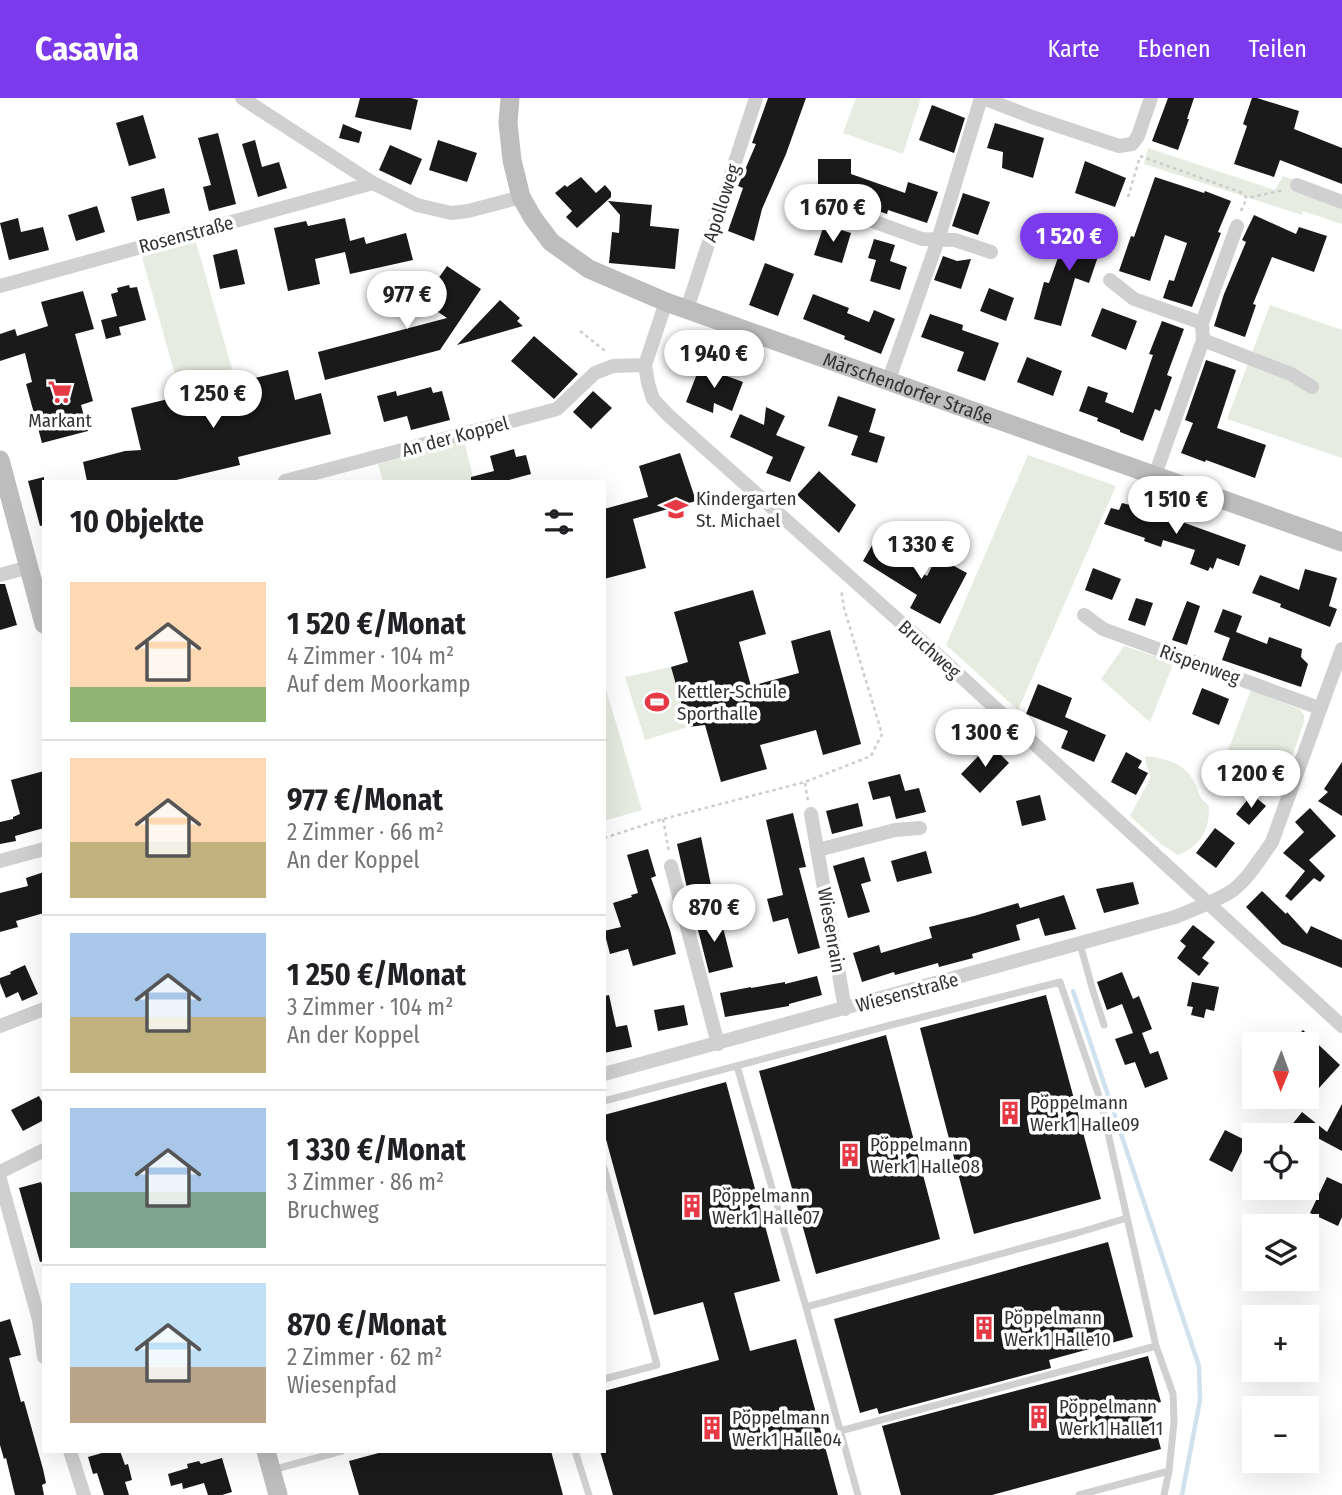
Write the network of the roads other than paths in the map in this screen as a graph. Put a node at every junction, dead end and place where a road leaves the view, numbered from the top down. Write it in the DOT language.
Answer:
graph roads {
  1 [pos="242,98"];
  2 [pos="510,98"];
  3 [pos="756,98"];
  4 [pos="982,98"];
  5 [pos="1152,98"];
  6 [pos="373,183"];
  7 [pos="1297,186"];
  8 [pos="521,197"];
  9 [pos="1342,202"];
  10 [pos="850,213"];
  11 [pos="1237,226"];
  12 [pos="937,240"];
  13 [pos="991,253"];
  14 [pos="1110,280"];
  15 [pos="0,286"];
  16 [pos="666,302"];
  17 [pos="687,309"];
  18 [pos="1202,323"];
  19 [pos="1203,340"];
  20 [pos="645,365"];
  21 [pos="888,382"];
  22 [pos="1312,387"];
  23 [pos="0,460"];
  24 [pos="1155,475"];
  25 [pos="289,480"];
  26 [pos="1342,542"];
  27 [pos="29,567"];
  28 [pos="0,575"];
  29 [pos="1084,615"];
  30 [pos="42,616"];
  31 [pos="1342,649"];
  32 [pos="1319,708"];
  33 [pos="811,814"];
  34 [pos="920,828"];
  35 [pos="42,850"];
  36 [pos="818,850"];
  37 [pos="0,861"];
  38 [pos="671,866"];
  39 [pos="1208,904"];
  40 [pos="1080,944"];
  41 [pos="845,1009"];
  42 [pos="42,1010"];
  43 [pos="1104,1025"];
  44 [pos="0,1026"];
  45 [pos="1342,1026"];
  46 [pos="718,1044"];
  47 [pos="737,1066"];
  48 [pos="606,1073"];
  49 [pos="606,1100"];
  50 [pos="42,1151"];
  51 [pos="0,1172"];
  52 [pos="606,1175"];
  53 [pos="0,1179"];
  54 [pos="1127,1218"];
  55 [pos="806,1307"];
  56 [pos="42,1343"];
  57 [pos="1156,1346"];
  58 [pos="606,1378"];
  59 [pos="840,1431"];
  60 [pos="72,1453"];
  61 [pos="266,1453"];
  62 [pos="335,1453"];
  63 [pos="576,1453"];
  64 [pos="271,1471"];
  65 [pos="1169,1471"];
  66 [pos="84,1495"];
  67 [pos="278,1495"];
  68 [pos="589,1495"];
  69 [pos="858,1495"];
  70 [pos="1079,1495"];
  71 [pos="1164,1495"];
  1 -- 6 [label="street"];
  2 -- 8 [label="street, Märschendorfer Straße"];
  3 -- 17 [label="street, Apolloweg"];
  4 -- 5 [label="street"];
  4 -- 12 [label="street"];
  6 -- 8 [label="street"];
  6 -- 15 [label="street, Rosenstraße"];
  7 -- 9 [label="street"];
  8 -- 16 [label="street, Märschendorfer Straße"];
  10 -- 12 [label="street"];
  11 -- 18 [label="street"];
  12 -- 13 [label="street"];
  12 -- 21 [label="street"];
  14 -- 18 [label="street"];
  16 -- 17 [label="street, Märschendorfer Straße"];
  16 -- 20 [label="street"];
  17 -- 21 [label="street, Märschendorfer Straße"];
  18 -- 19 [label="street"];
  19 -- 22 [label="street"];
  19 -- 24 [label="street"];
  20 -- 25 [label="street, An der Koppel"];
  20 -- 39 [label="street, Bruchweg"];
  21 -- 24 [label="street, Märschendorfer Straße"];
  23 -- 27 [label="street"];
  24 -- 26 [label="street, Märschendorfer Straße"];
  27 -- 28 [label="street"];
  27 -- 30 [label="street"];
  29 -- 32 [label="street, Rispenweg"];
  31 -- 32 [label="street, Wiesenstraße"];
  32 -- 39 [label="street, Wiesenstraße"];
  33 -- 36 [label="street, Wiesenrain"];
  34 -- 36 [label="street"];
  35 -- 37 [label="street"];
  36 -- 41 [label="street, Wiesenrain"];
  38 -- 46 [label="street"];
  39 -- 40 [label="street, Wiesenstraße"];
  39 -- 45 [label="street, Bruchweg"];
  40 -- 41 [label="street, Wiesenstraße"];
  40 -- 43 [label="lane"];
  41 -- 46 [label="street, Wiesenstraße"];
  42 -- 44 [label="street"];
  46 -- 48 [label="street, Wiesenstraße"];
  47 -- 49 [label="lane"];
  47 -- 54 [label="lane"];
  47 -- 55 [label="lane"];
  50 -- 51 [label="street"];
  52 -- 58 [label="lane"];
  53 -- 56 [label="street"];
  54 -- 55 [label="lane"];
  54 -- 57 [label="lane"];
  55 -- 59 [label="lane"];
  57 -- 59 [label="lane"];
  57 -- 65 [label="lane"];
  59 -- 69 [label="lane"];
  60 -- 66 [label="street"];
  61 -- 64 [label="street"];
  62 -- 64 [label="lane"];
  63 -- 68 [label="lane"];
  64 -- 67 [label="street"];
  65 -- 70 [label="lane"];
  65 -- 71 [label="lane"];
}
